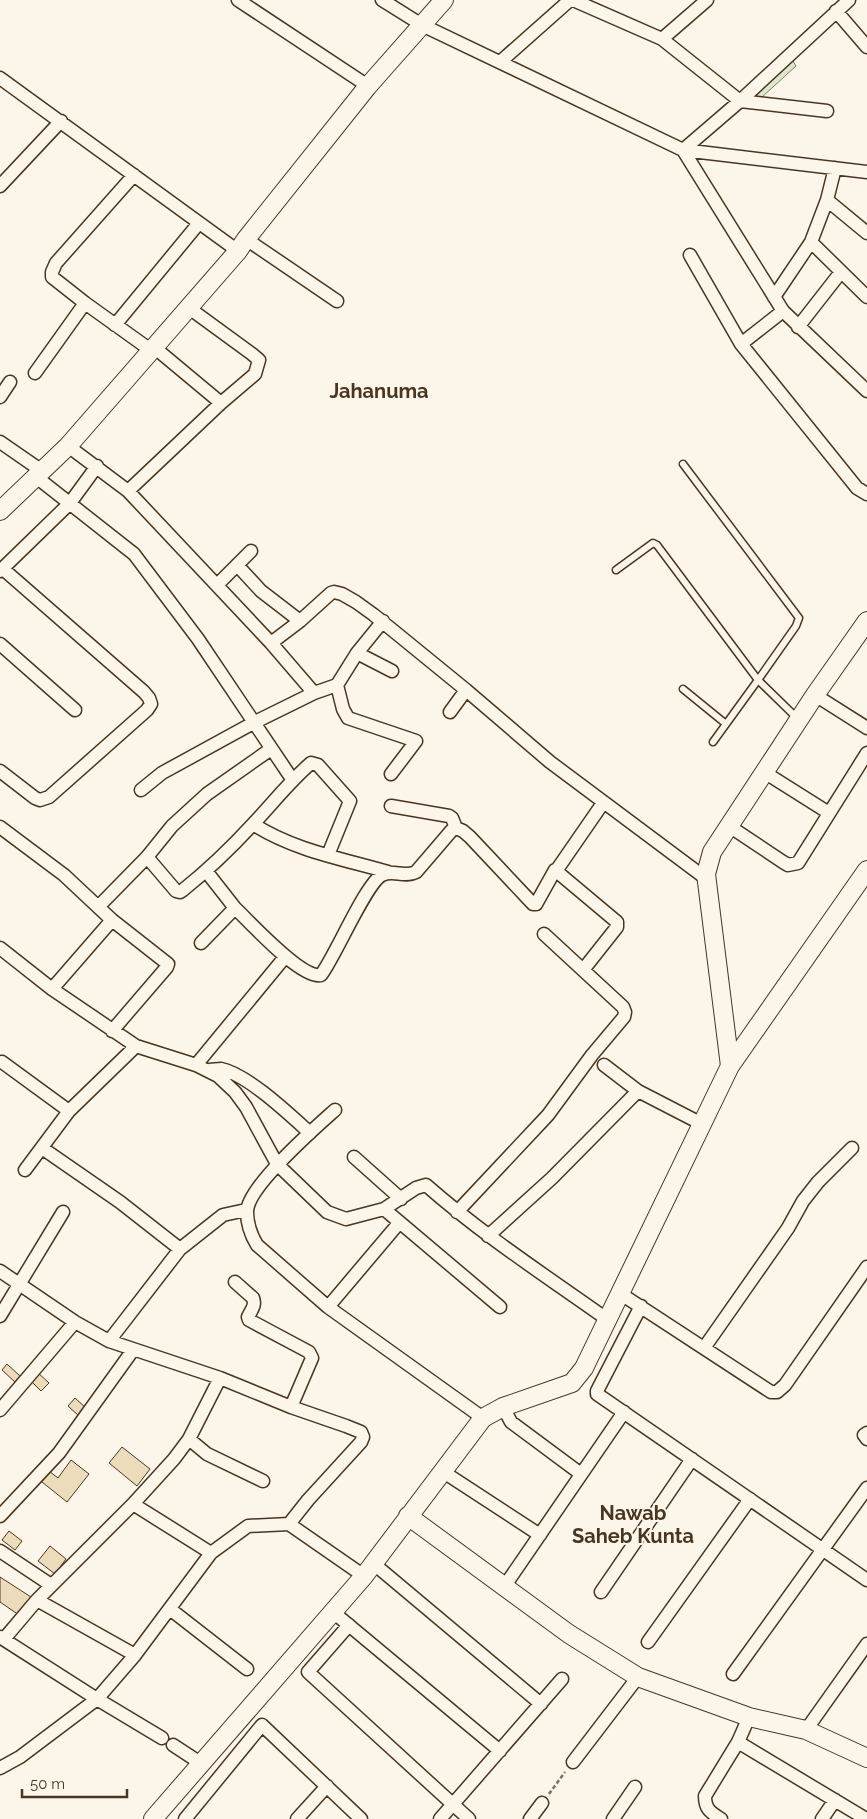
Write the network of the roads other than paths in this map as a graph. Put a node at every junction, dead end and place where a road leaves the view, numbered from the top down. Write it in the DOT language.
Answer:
graph roads {
  1 [pos="238,0"];
  2 [pos="382,0"];
  3 [pos="444,0"];
  4 [pos="571,0"];
  5 [pos="707,0"];
  6 [pos="849,0"];
  7 [pos="836,11"];
  8 [pos="422,25"];
  9 [pos="662,39"];
  10 [pos="867,47"];
  11 [pos="500,62"];
  12 [pos="0,78"];
  13 [pos="368,86"];
  14 [pos="740,101"];
  15 [pos="827,111"];
  16 [pos="61,121"];
  17 [pos="683,150"];
  18 [pos="835,168"];
  19 [pos="867,172"];
  20 [pos="134,175"];
  21 [pos="0,186"];
  22 [pos="827,200"];
  23 [pos="199,223"];
  24 [pos="867,233"];
  25 [pos="812,242"];
  26 [pos="242,245"];
  27 [pos="690,255"];
  28 [pos="841,272"];
  29 [pos="774,297"];
  30 [pos="867,297"];
  31 [pos="337,302"];
  32 [pos="85,303"];
  33 [pos="189,308"];
  34 [pos="783,311"];
  35 [pos="115,325"];
  36 [pos="798,327"];
  37 [pos="741,344"];
  38 [pos="153,349"];
  39 [pos="35,373"];
  40 [pos="10,382"];
  41 [pos="867,392"];
  42 [pos="0,397"];
  43 [pos="221,403"];
  44 [pos="0,442"];
  45 [pos="68,446"];
  46 [pos="683,464"];
  47 [pos="97,466"];
  48 [pos="38,474"];
  49 [pos="128,491"];
  50 [pos="867,494"];
  51 [pos="70,503"];
  52 [pos="0,511"];
  53 [pos="251,551"];
  54 [pos="237,565"];
  55 [pos="2,570"];
  56 [pos="616,570"];
  57 [pos="217,585"];
  58 [pos="300,621"];
  59 [pos="867,621"];
  60 [pos="383,622"];
  61 [pos="862,641"];
  62 [pos="271,643"];
  63 [pos="0,644"];
  64 [pos="357,653"];
  65 [pos="392,671"];
  66 [pos="758,680"];
  67 [pos="337,685"];
  68 [pos="683,689"];
  69 [pos="466,690"];
  70 [pos="314,694"];
  71 [pos="814,695"];
  72 [pos="75,710"];
  73 [pos="450,712"];
  74 [pos="798,720"];
  75 [pos="255,722"];
  76 [pos="726,724"];
  77 [pos="867,728"];
  78 [pos="713,742"];
  79 [pos="270,749"];
  80 [pos="867,754"];
  81 [pos="0,771"];
  82 [pos="764,772"];
  83 [pos="390,774"];
  84 [pos="292,779"];
  85 [pos="142,790"];
  86 [pos="603,803"];
  87 [pos="391,806"];
  88 [pos="829,813"];
  89 [pos="253,824"];
  90 [pos="729,826"];
  91 [pos="0,827"];
  92 [pos="456,828"];
  93 [pos="328,855"];
  94 [pos="147,857"];
  95 [pos="867,870"];
  96 [pos="206,871"];
  97 [pos="556,871"];
  98 [pos="388,872"];
  99 [pos="708,880"];
  100 [pos="99,906"];
  101 [pos="235,908"];
  102 [pos="112,920"];
  103 [pos="544,934"];
  104 [pos="201,944"];
  105 [pos="0,948"];
  106 [pos="285,957"];
  107 [pos="583,970"];
  108 [pos="52,989"];
  109 [pos="112,1031"];
  110 [pos="136,1046"];
  111 [pos="2,1062"];
  112 [pos="604,1064"];
  113 [pos="730,1066"];
  114 [pos="202,1067"];
  115 [pos="638,1091"];
  116 [pos="335,1110"];
  117 [pos="69,1111"];
  118 [pos="702,1124"];
  119 [pos="310,1133"];
  120 [pos="42,1148"];
  121 [pos="852,1148"];
  122 [pos="354,1156"];
  123 [pos="277,1164"];
  124 [pos="25,1170"];
  125 [pos="401,1199"];
  126 [pos="384,1209"];
  127 [pos="246,1210"];
  128 [pos="62,1212"];
  129 [pos="457,1212"];
  130 [pos="399,1223"];
  131 [pos="488,1236"];
  132 [pos="180,1249"];
  133 [pos="867,1267"];
  134 [pos="0,1271"];
  135 [pos="235,1282"];
  136 [pos="19,1285"];
  137 [pos="621,1294"];
  138 [pos="641,1306"];
  139 [pos="328,1307"];
  140 [pos="500,1307"];
  141 [pos="0,1316"];
  142 [pos="608,1320"];
  143 [pos="75,1322"];
  144 [pos="108,1341"];
  145 [pos="704,1348"];
  146 [pos="133,1350"];
  147 [pos="220,1378"];
  148 [pos="291,1407"];
  149 [pos="503,1407"];
  150 [pos="0,1410"];
  151 [pos="624,1412"];
  152 [pos="483,1418"];
  153 [pos="867,1433"];
  154 [pos="189,1439"];
  155 [pos="867,1439"];
  156 [pos="692,1458"];
  157 [pos="442,1471"];
  158 [pos="582,1474"];
  159 [pos="263,1482"];
  160 [pos="867,1488"];
  161 [pos="750,1498"];
  162 [pos="133,1504"];
  163 [pos="0,1516"];
  164 [pos="408,1516"];
  165 [pos="289,1524"];
  166 [pos="540,1535"];
  167 [pos="822,1549"];
  168 [pos="0,1551"];
  169 [pos="211,1553"];
  170 [pos="369,1570"];
  171 [pos="867,1580"];
  172 [pos="51,1585"];
  173 [pos="504,1587"];
  174 [pos="601,1592"];
  175 [pos="37,1600"];
  176 [pos="170,1608"];
  177 [pos="333,1612"];
  178 [pos="349,1625"];
  179 [pos="5,1640"];
  180 [pos="648,1642"];
  181 [pos="867,1644"];
  182 [pos="0,1652"];
  183 [pos="135,1655"];
  184 [pos="247,1669"];
  185 [pos="733,1674"];
  186 [pos="638,1677"];
  187 [pos="562,1679"];
  188 [pos="97,1699"];
  189 [pos="541,1704"];
  190 [pos="749,1717"];
  191 [pos="806,1730"];
  192 [pos="738,1742"];
  193 [pos="500,1751"];
  194 [pos="867,1758"];
  195 [pos="573,1762"];
  196 [pos="202,1764"];
  197 [pos="0,1768"];
  198 [pos="327,1786"];
  199 [pos="635,1787"];
  200 [pos="835,1800"];
  201 [pos="542,1803"];
  202 [pos="452,1805"];
  203 [pos="861,1818"];
  204 [pos="152,1819"];
  205 [pos="185,1819"];
  206 [pos="297,1819"];
  207 [pos="362,1819"];
  208 [pos="440,1819"];
  209 [pos="469,1819"];
  210 [pos="530,1819"];
  211 [pos="613,1819"];
  212 [pos="721,1819"];
  213 [pos="822,1819"];
  1 -- 13 [label="street"];
  2 -- 8 [label="street"];
  3 -- 8 [label="street"];
  4 -- 9 [label="street"];
  4 -- 11 [label="street"];
  5 -- 9 [label="street"];
  6 -- 7 [label="street"];
  7 -- 10 [label="street"];
  7 -- 14 [label="street"];
  8 -- 11 [label="street"];
  8 -- 13 [label="street"];
  9 -- 14 [label="street"];
  11 -- 17 [label="street"];
  12 -- 16 [label="street"];
  13 -- 26 [label="street"];
  14 -- 15 [label="street"];
  14 -- 17 [label="street"];
  16 -- 20 [label="street"];
  16 -- 21 [label="street"];
  17 -- 18 [label="street"];
  17 -- 29 [label="street"];
  18 -- 19 [label="street"];
  18 -- 22 [label="street"];
  20 -- 23 [label="street"];
  20 -- 32 [label="street"];
  22 -- 24 [label="street"];
  22 -- 25 [label="street"];
  23 -- 26 [label="street"];
  23 -- 35 [label="street"];
  25 -- 28 [label="street"];
  25 -- 29 [label="street"];
  26 -- 31 [label="street"];
  26 -- 33 [label="street"];
  27 -- 37 [label="street"];
  28 -- 30 [label="street"];
  28 -- 36 [label="street"];
  29 -- 34 [label="street"];
  32 -- 35 [label="street"];
  32 -- 39 [label="street"];
  33 -- 38 [label="street"];
  33 -- 43 [label="street"];
  34 -- 36 [label="street"];
  34 -- 37 [label="street"];
  35 -- 38 [label="street"];
  36 -- 41 [label="street"];
  37 -- 50 [label="street"];
  38 -- 43 [label="street"];
  38 -- 45 [label="street"];
  40 -- 42 [label="street"];
  43 -- 49 [label="street"];
  44 -- 48 [label="street"];
  45 -- 47 [label="street"];
  45 -- 48 [label="street"];
  46 -- 66 [label="lane"];
  47 -- 49 [label="street"];
  47 -- 51 [label="street"];
  48 -- 51 [label="street"];
  48 -- 52 [label="street"];
  49 -- 57 [label="street"];
  51 -- 55 [label="street"];
  51 -- 75 [label="street"];
  53 -- 54 [label="street"];
  54 -- 57 [label="street"];
  54 -- 58 [label="street"];
  55 -- 81 [label="street"];
  56 -- 66 [label="lane"];
  57 -- 62 [label="street"];
  58 -- 60 [label="street"];
  58 -- 62 [label="street"];
  59 -- 61 [label="street"];
  60 -- 64 [label="street"];
  60 -- 69 [label="street"];
  61 -- 71 [label="street"];
  62 -- 70 [label="street"];
  63 -- 72 [label="street"];
  64 -- 65 [label="street"];
  64 -- 67 [label="street"];
  66 -- 74 [label="lane"];
  66 -- 76 [label="lane"];
  67 -- 70 [label="street"];
  67 -- 83 [label="street"];
  68 -- 76 [label="lane"];
  69 -- 73 [label="street"];
  69 -- 86 [label="street"];
  70 -- 75 [label="street"];
  71 -- 74 [label="street"];
  71 -- 77 [label="street"];
  74 -- 82 [label="street"];
  75 -- 79 [label="street"];
  75 -- 85 [label="street"];
  76 -- 78 [label="lane"];
  79 -- 84 [label="street"];
  79 -- 94 [label="street"];
  80 -- 88 [label="street"];
  82 -- 88 [label="street"];
  82 -- 90 [label="street"];
  84 -- 89 [label="street"];
  84 -- 93 [label="street"];
  86 -- 97 [label="street"];
  86 -- 99 [label="street"];
  87 -- 92 [label="street"];
  88 -- 90 [label="street"];
  89 -- 93 [label="street"];
  89 -- 96 [label="street"];
  90 -- 99 [label="street"];
  91 -- 100 [label="street"];
  92 -- 97 [label="street"];
  92 -- 98 [label="street"];
  93 -- 98 [label="street"];
  94 -- 96 [label="street"];
  94 -- 100 [label="street"];
  95 -- 113 [label="street"];
  96 -- 101 [label="street"];
  97 -- 107 [label="street"];
  98 -- 106 [label="street"];
  99 -- 113 [label="street"];
  100 -- 102 [label="street"];
  101 -- 104 [label="street"];
  101 -- 106 [label="street"];
  102 -- 108 [label="street"];
  102 -- 109 [label="street"];
  103 -- 107 [label="street"];
  105 -- 108 [label="street"];
  106 -- 114 [label="street"];
  107 -- 129 [label="street"];
  108 -- 109 [label="street"];
  109 -- 110 [label="street"];
  110 -- 114 [label="street"];
  110 -- 117 [label="street"];
  111 -- 117 [label="street"];
  112 -- 115 [label="street"];
  113 -- 118 [label="street"];
  114 -- 119 [label="street"];
  114 -- 123 [label="street"];
  115 -- 118 [label="street"];
  115 -- 131 [label="street"];
  116 -- 119 [label="street"];
  117 -- 120 [label="street"];
  118 -- 137 [label="street"];
  119 -- 123 [label="street"];
  120 -- 124 [label="street"];
  120 -- 132 [label="street"];
  121 -- 145 [label="street"];
  122 -- 125 [label="street"];
  123 -- 126 [label="street"];
  123 -- 127 [label="street"];
  125 -- 126 [label="street"];
  125 -- 129 [label="street"];
  126 -- 130 [label="street"];
  127 -- 132 [label="street"];
  127 -- 139 [label="street"];
  128 -- 136 [label="street"];
  129 -- 131 [label="street"];
  130 -- 139 [label="street"];
  130 -- 140 [label="street"];
  131 -- 142 [label="street"];
  132 -- 144 [label="street"];
  133 -- 145 [label="street"];
  134 -- 136 [label="street"];
  135 -- 148 [label="street"];
  136 -- 141 [label="street"];
  136 -- 143 [label="street"];
  137 -- 138 [label="street"];
  137 -- 142 [label="street"];
  138 -- 145 [label="street"];
  138 -- 151 [label="street"];
  139 -- 152 [label="street"];
  142 -- 149 [label="street"];
  143 -- 144 [label="street"];
  143 -- 150 [label="street"];
  144 -- 146 [label="street"];
  146 -- 147 [label="street"];
  146 -- 163 [label="street"];
  147 -- 148 [label="street"];
  147 -- 154 [label="street"];
  148 -- 165 [label="street"];
  149 -- 152 [label="street"];
  149 -- 158 [label="street"];
  151 -- 156 [label="street"];
  151 -- 158 [label="street"];
  152 -- 157 [label="street"];
  153 -- 155 [label="street"];
  154 -- 159 [label="street"];
  154 -- 162 [label="street"];
  156 -- 161 [label="street"];
  156 -- 174 [label="street"];
  157 -- 164 [label="street"];
  157 -- 166 [label="street"];
  158 -- 166 [label="street"];
  160 -- 167 [label="street"];
  161 -- 167 [label="street"];
  161 -- 180 [label="street"];
  162 -- 169 [label="street"];
  162 -- 172 [label="street"];
  164 -- 170 [label="street"];
  164 -- 173 [label="street"];
  165 -- 169 [label="street"];
  165 -- 170 [label="street"];
  166 -- 173 [label="street"];
  167 -- 171 [label="street"];
  167 -- 185 [label="street"];
  168 -- 172 [label="street"];
  169 -- 176 [label="street"];
  170 -- 177 [label="street"];
  170 -- 189 [label="street"];
  172 -- 175 [label="street"];
  173 -- 186 [label="street"];
  175 -- 179 [label="street"];
  175 -- 183 [label="street"];
  176 -- 183 [label="street"];
  176 -- 184 [label="street"];
  177 -- 178 [label="street"];
  177 -- 196 [label="street"];
  178 -- 193 [label="street"];
  178 -- 202 [label="street"];
  179 -- 182 [label="street"];
  179 -- 188 [label="street"];
  181 -- 191 [label="street"];
  183 -- 188 [label="street"];
  186 -- 190 [label="street"];
  186 -- 195 [label="street"];
  187 -- 189 [label="street"];
  188 -- 196 [label="street"];
  188 -- 197 [label="street"];
  189 -- 193 [label="street"];
  190 -- 191 [label="street"];
  190 -- 192 [label="street"];
  191 -- 194 [label="street"];
  192 -- 200 [label="street"];
  192 -- 212 [label="street"];
  193 -- 202 [label="street"];
  196 -- 204 [label="street"];
  198 -- 205 [label="street"];
  198 -- 206 [label="street"];
  198 -- 207 [label="street"];
  199 -- 211 [label="street"];
  200 -- 203 [label="street"];
  200 -- 213 [label="street"];
  201 -- 210 [label="street"];
  202 -- 208 [label="street"];
  202 -- 209 [label="street"];
}
